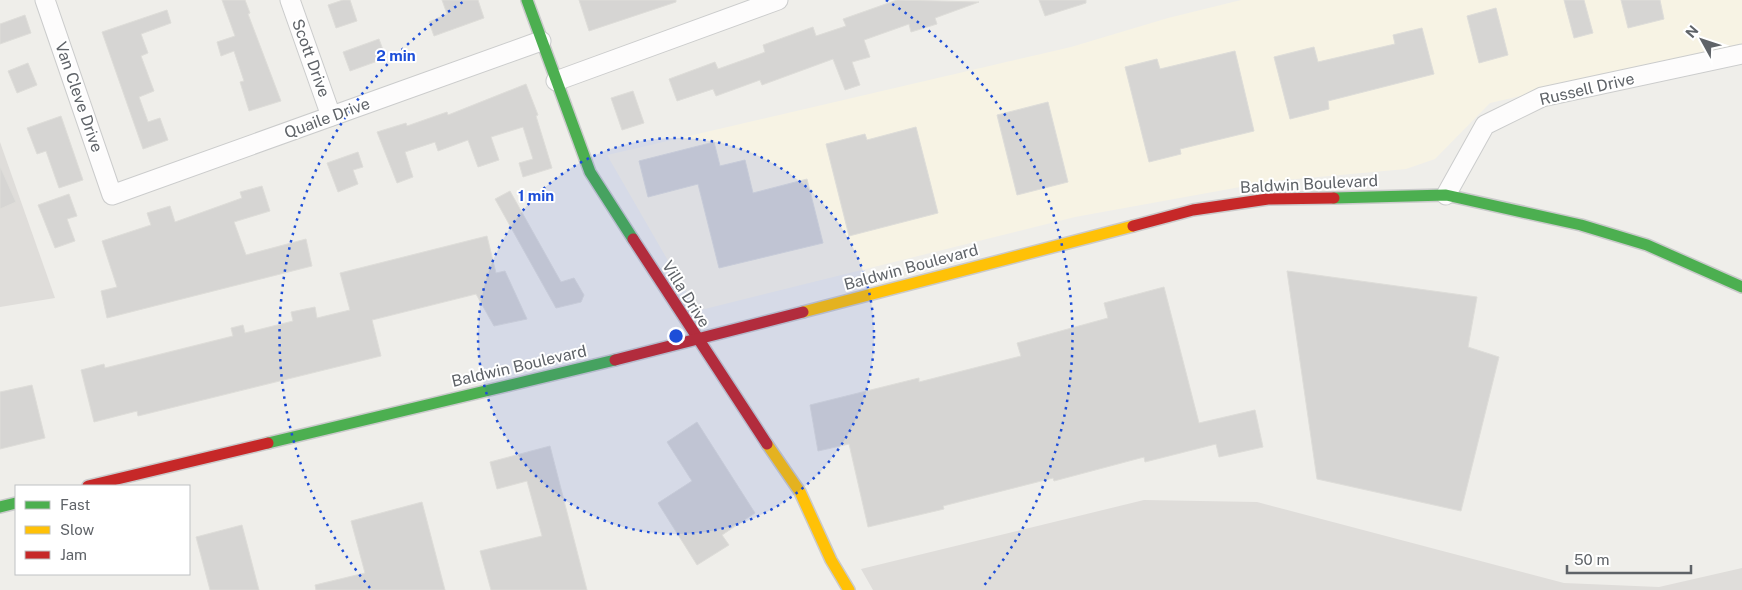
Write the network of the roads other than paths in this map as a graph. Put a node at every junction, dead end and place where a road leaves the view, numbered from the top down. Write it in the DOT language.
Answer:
graph roads {
  1 [pos="46,0"];
  2 [pos="290,0"];
  3 [pos="527,0"];
  4 [pos="770,1"];
  5 [pos="541,41"];
  6 [pos="1742,54"];
  7 [pos="556,81"];
  8 [pos="331,116"];
  9 [pos="112,195"];
  10 [pos="1446,195"];
  11 [pos="1742,287"];
  12 [pos="697,340"];
  13 [pos="92,485"];
  14 [pos="15,504"];
  15 [pos="0,507"];
  16 [pos="849,590"];
  1 -- 9 [label="street, Van Cleve Drive"];
  2 -- 8 [label="street, Scott Drive"];
  3 -- 5 [label="main road, Villa Drive"];
  4 -- 7 [label="street"];
  5 -- 7 [label="main road, Villa Drive"];
  5 -- 8 [label="street, Quaile Drive"];
  6 -- 10 [label="street, Russell Drive"];
  7 -- 12 [label="main road, Villa Drive"];
  8 -- 9 [label="street, Quaile Drive"];
  10 -- 11 [label="main road, Baldwin Boulevard"];
  10 -- 12 [label="main road, Baldwin Boulevard"];
  12 -- 13 [label="main road, Baldwin Boulevard"];
  12 -- 16 [label="main road, Villa Drive"];
  14 -- 15 [label="main road"];
}
